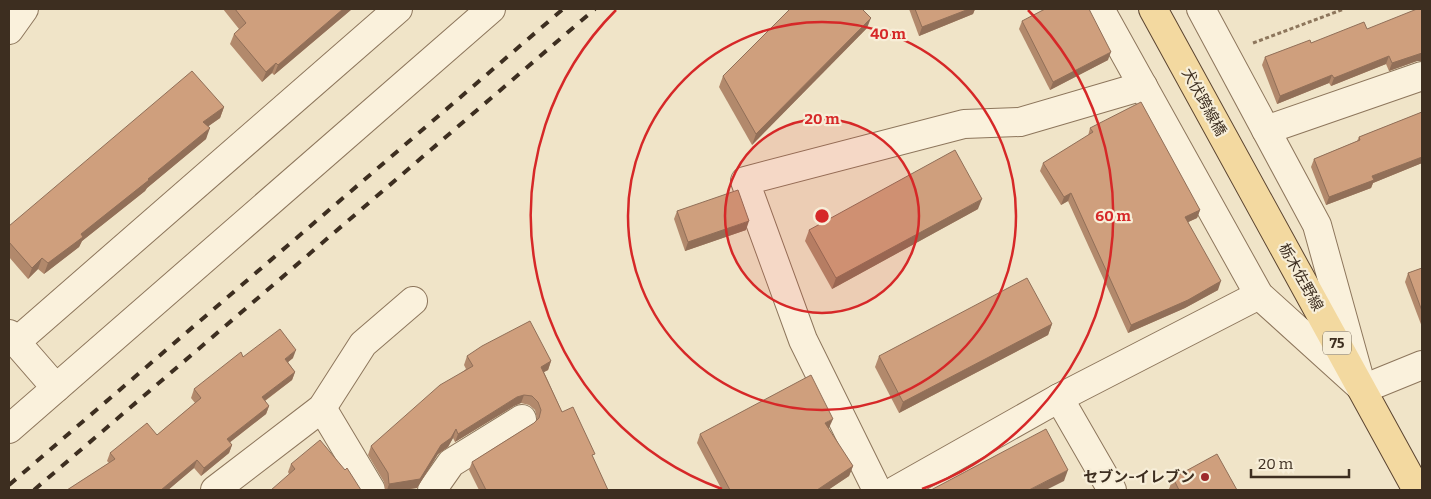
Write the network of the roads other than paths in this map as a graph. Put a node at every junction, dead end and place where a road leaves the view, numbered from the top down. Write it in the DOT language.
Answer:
graph roads {
  1 [pos="24,9"];
  2 [pos="398,9"];
  3 [pos="491,9"];
  4 [pos="1100,9"];
  5 [pos="1153,9"];
  6 [pos="1201,9"];
  7 [pos="9,30"];
  8 [pos="1422,76"];
  9 [pos="1143,86"];
  10 [pos="1266,130"];
  11 [pos="1256,196"];
  12 [pos="1259,295"];
  13 [pos="413,301"];
  14 [pos="12,338"];
  15 [pos="1422,366"];
  16 [pos="56,388"];
  17 [pos="1363,389"];
  18 [pos="1060,398"];
  19 [pos="322,408"];
  20 [pos="522,419"];
  21 [pos="9,429"];
  22 [pos="215,490"];
  23 [pos="371,490"];
  24 [pos="432,490"];
  25 [pos="877,490"];
  26 [pos="896,490"];
  27 [pos="1112,490"];
  28 [pos="1417,490"];
  1 -- 7 [label="street"];
  2 -- 14 [label="street"];
  3 -- 16 [label="street"];
  4 -- 9 [label="street"];
  5 -- 11 [label="main road, 犬伏跨線橋 / 75"];
  6 -- 10 [label="street"];
  8 -- 10 [label="street"];
  9 -- 12 [label="street"];
  9 -- 25 [label="street"];
  10 -- 17 [label="street"];
  11 -- 17 [label="main road, 栃木佐野線 / 75"];
  12 -- 17 [label="street"];
  12 -- 18 [label="street"];
  13 -- 19 [label="street"];
  14 -- 16 [label="street"];
  15 -- 17 [label="street"];
  16 -- 21 [label="street"];
  17 -- 28 [label="main road, 栃木佐野線 / 75"];
  18 -- 26 [label="street"];
  18 -- 27 [label="street"];
  19 -- 22 [label="street"];
  19 -- 23 [label="street"];
  20 -- 24 [label="street"];
}
